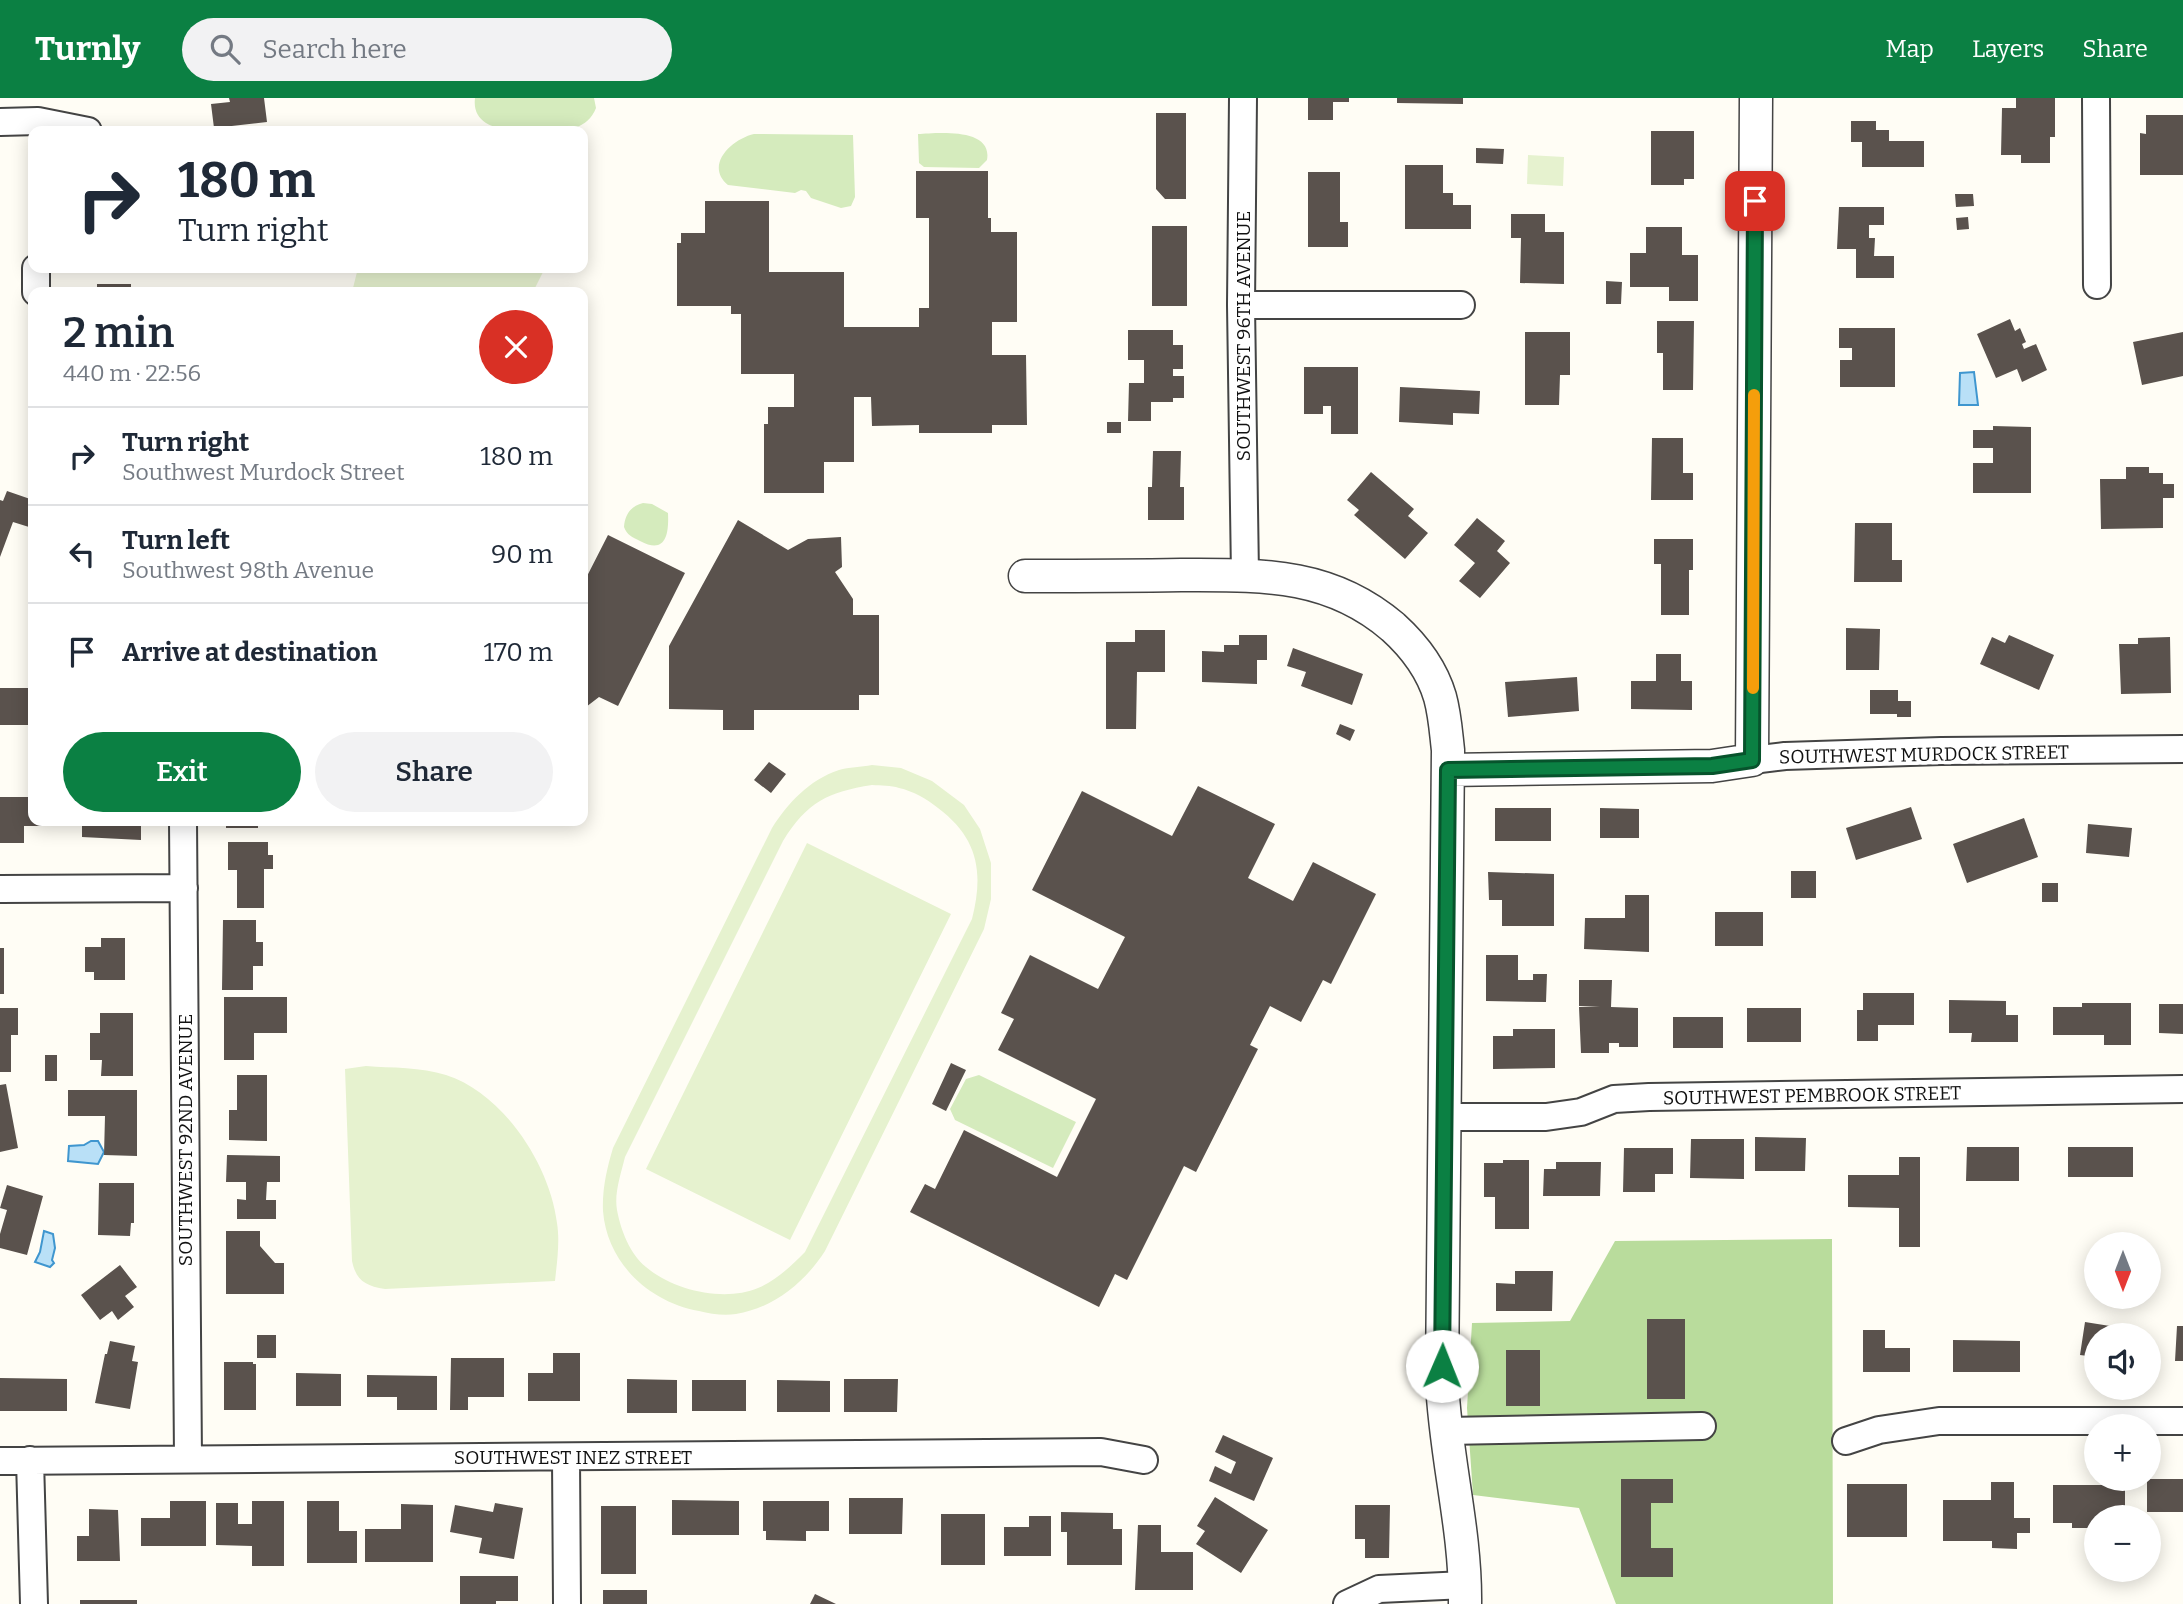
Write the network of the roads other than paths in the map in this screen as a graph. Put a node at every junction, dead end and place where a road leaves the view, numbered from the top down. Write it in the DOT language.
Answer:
graph roads {
  1 [pos="1242,98"];
  2 [pos="1756,98"];
  3 [pos="2096,98"];
  4 [pos="38,117"];
  5 [pos="0,122"];
  6 [pos="70,126"];
  7 [pos="2097,285"];
  8 [pos="1241,305"];
  9 [pos="1461,305"];
  10 [pos="1245,575"];
  11 [pos="1025,576"];
  12 [pos="2183,749"];
  13 [pos="1752,760"];
  14 [pos="1448,770"];
  15 [pos="183,826"];
  16 [pos="184,888"];
  17 [pos="0,889"];
  18 [pos="2183,1089"];
  19 [pos="1444,1117"];
  20 [pos="2183,1421"];
  21 [pos="1702,1426"];
  22 [pos="1447,1431"];
  23 [pos="1846,1441"];
  24 [pos="566,1458"];
  25 [pos="188,1459"];
  26 [pos="30,1460"];
  27 [pos="1144,1460"];
  28 [pos="0,1461"];
  29 [pos="1465,1595"];
  30 [pos="34,1604"];
  31 [pos="567,1604"];
  32 [pos="1347,1604"];
  1 -- 8 [label="street, SOUTHWEST 96TH AVENUE"];
  2 -- 13 [label="street"];
  3 -- 7 [label="street"];
  4 -- 5 [label="street"];
  4 -- 6 [label="street"];
  8 -- 9 [label="street"];
  8 -- 10 [label="street, SOUTHWEST 96TH AVENUE"];
  10 -- 11 [label="street"];
  10 -- 14 [label="street"];
  12 -- 13 [label="street, SOUTHWEST MURDOCK STREET"];
  13 -- 14 [label="street, SOUTHWEST MURDOCK STREET"];
  14 -- 19 [label="street"];
  15 -- 16 [label="street, SOUTHWEST 92ND AVENUE"];
  16 -- 17 [label="street"];
  16 -- 25 [label="street, SOUTHWEST 92ND AVENUE"];
  18 -- 19 [label="street, SOUTHWEST PEMBROOK STREET"];
  19 -- 22 [label="street"];
  20 -- 23 [label="street"];
  21 -- 22 [label="street"];
  22 -- 29 [label="street"];
  24 -- 25 [label="street, SOUTHWEST INEZ STREET"];
  24 -- 27 [label="street, SOUTHWEST INEZ STREET"];
  24 -- 31 [label="street"];
  25 -- 26 [label="street, SOUTHWEST INEZ STREET"];
  26 -- 28 [label="street, SOUTHWEST INEZ STREET"];
  26 -- 30 [label="street"];
  29 -- 32 [label="street"];
}
